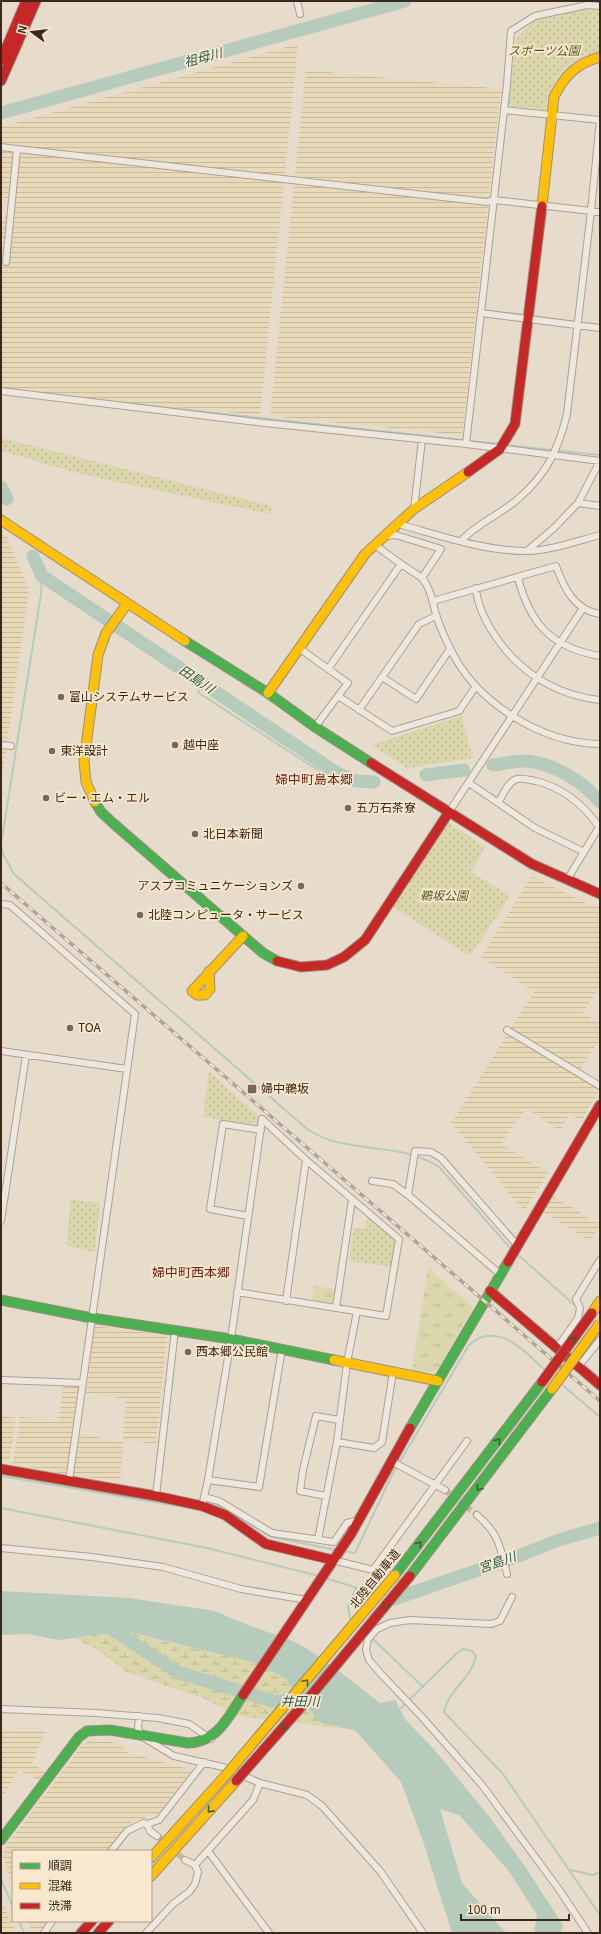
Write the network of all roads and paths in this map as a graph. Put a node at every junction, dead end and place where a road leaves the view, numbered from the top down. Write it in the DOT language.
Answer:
graph roads {
  1 [pos="26,1"];
  2 [pos="36,1"];
  3 [pos="298,1"];
  4 [pos="600,6"];
  5 [pos="300,14"];
  6 [pos="600,57"];
  7 [pos="1,60"];
  8 [pos="1,82"];
  9 [pos="504,110"];
  10 [pos="552,114"];
  11 [pos="1,147"];
  12 [pos="17,149"];
  13 [pos="494,200"];
  14 [pos="542,206"];
  15 [pos="591,211"];
  16 [pos="600,212"];
  17 [pos="6,262"];
  18 [pos="481,313"];
  19 [pos="529,319"];
  20 [pos="577,324"];
  21 [pos="600,328"];
  22 [pos="1,391"];
  23 [pos="422,440"];
  24 [pos="466,444"];
  25 [pos="500,449"];
  26 [pos="554,455"];
  27 [pos="600,461"];
  28 [pos="578,502"];
  29 [pos="600,506"];
  30 [pos="414,509"];
  31 [pos="1,520"];
  32 [pos="398,524"];
  33 [pos="600,535"];
  34 [pos="385,536"];
  35 [pos="445,537"];
  36 [pos="462,541"];
  37 [pos="375,545"];
  38 [pos="441,550"];
  39 [pos="527,551"];
  40 [pos="401,564"];
  41 [pos="422,578"];
  42 [pos="518,578"];
  43 [pos="476,588"];
  44 [pos="433,600"];
  45 [pos="127,604"];
  46 [pos="583,608"];
  47 [pos="600,614"];
  48 [pos="436,616"];
  49 [pos="560,642"];
  50 [pos="299,648"];
  51 [pos="450,649"];
  52 [pos="600,656"];
  53 [pos="328,669"];
  54 [pos="382,677"];
  55 [pos="536,678"];
  56 [pos="476,686"];
  57 [pos="268,693"];
  58 [pos="338,696"];
  59 [pos="600,700"];
  60 [pos="359,710"];
  61 [pos="512,715"];
  62 [pos="315,727"];
  63 [pos="600,744"];
  64 [pos="1,745"];
  65 [pos="12,746"];
  66 [pos="468,783"];
  67 [pos="498,803"];
  68 [pos="449,812"];
  69 [pos="584,852"];
  70 [pos="567,880"];
  71 [pos="600,894"];
  72 [pos="1,904"];
  73 [pos="243,936"];
  74 [pos="209,972"];
  75 [pos="507,1030"];
  76 [pos="1,1051"];
  77 [pos="26,1055"];
  78 [pos="127,1069"];
  79 [pos="600,1086"];
  80 [pos="600,1105"];
  81 [pos="261,1130"];
  82 [pos="306,1160"];
  83 [pos="372,1181"];
  84 [pos="408,1195"];
  85 [pos="352,1199"];
  86 [pos="248,1216"];
  87 [pos="1,1221"];
  88 [pos="517,1245"];
  89 [pos="600,1260"];
  90 [pos="500,1274"];
  91 [pos="490,1291"];
  92 [pos="237,1292"];
  93 [pos="1,1300"];
  94 [pos="286,1301"];
  95 [pos="600,1302"];
  96 [pos="336,1308"];
  97 [pos="357,1311"];
  98 [pos="92,1318"];
  99 [pos="600,1323"];
  100 [pos="175,1330"];
  101 [pos="231,1339"];
  102 [pos="600,1340"];
  103 [pos="557,1348"];
  104 [pos="282,1349"];
  105 [pos="347,1363"];
  106 [pos="578,1367"];
  107 [pos="393,1372"];
  108 [pos="1,1380"];
  109 [pos="438,1381"];
  110 [pos="82,1383"];
  111 [pos="600,1385"];
  112 [pos="339,1420"];
  113 [pos="468,1441"];
  114 [pos="337,1442"];
  115 [pos="391,1460"];
  116 [pos="1,1470"];
  117 [pos="208,1480"];
  118 [pos="69,1481"];
  119 [pos="434,1485"];
  120 [pos="445,1490"];
  121 [pos="156,1496"];
  122 [pos="326,1496"];
  123 [pos="203,1502"];
  124 [pos="477,1515"];
  125 [pos="359,1520"];
  126 [pos="318,1539"];
  127 [pos="1,1548"];
  128 [pos="333,1560"];
  129 [pos="507,1574"];
  130 [pos="512,1597"];
  131 [pos="305,1603"];
  132 [pos="1,1709"];
  133 [pos="139,1716"];
  134 [pos="141,1736"];
  135 [pos="211,1739"];
  136 [pos="204,1762"];
  137 [pos="260,1783"];
  138 [pos="147,1824"];
  139 [pos="157,1836"];
  140 [pos="1,1840"];
  141 [pos="112,1850"];
  142 [pos="208,1851"];
  143 [pos="152,1857"];
  144 [pos="185,1860"];
  145 [pos="195,1865"];
  146 [pos="152,1875"];
  147 [pos="51,1922"];
  148 [pos="91,1922"];
  149 [pos="108,1922"];
  150 [pos="44,1933"];
  151 [pos="81,1933"];
  152 [pos="98,1933"];
  153 [pos="146,1933"];
  154 [pos="269,1933"];
  155 [pos="423,1933"];
  156 [pos="588,1933"];
  1 -- 7 [label="main road"];
  2 -- 8 [label="main road"];
  3 -- 5 [label="street"];
  4 -- 9 [label="street"];
  6 -- 10 [label="main road"];
  9 -- 10 [label="street"];
  9 -- 13 [label="street"];
  10 -- 14 [label="main road"];
  10 -- 15 [label="street"];
  11 -- 12 [label="street"];
  12 -- 13 [label="street"];
  12 -- 17 [label="street"];
  13 -- 14 [label="street"];
  13 -- 18 [label="street"];
  14 -- 15 [label="street"];
  14 -- 19 [label="main road"];
  15 -- 16 [label="street"];
  15 -- 20 [label="street"];
  18 -- 19 [label="street"];
  18 -- 24 [label="street"];
  19 -- 20 [label="street"];
  19 -- 25 [label="main road"];
  20 -- 21 [label="street"];
  20 -- 26 [label="street"];
  22 -- 23 [label="street"];
  23 -- 24 [label="street"];
  23 -- 30 [label="street"];
  24 -- 25 [label="street"];
  25 -- 26 [label="street"];
  25 -- 30 [label="main road"];
  26 -- 27 [label="street"];
  26 -- 36 [label="street"];
  27 -- 28 [label="street"];
  28 -- 29 [label="street"];
  28 -- 39 [label="street"];
  30 -- 32 [label="main road"];
  31 -- 45 [label="main road"];
  32 -- 34 [label="main road"];
  32 -- 35 [label="street"];
  33 -- 39 [label="street"];
  34 -- 37 [label="main road"];
  34 -- 38 [label="street"];
  35 -- 36 [label="street"];
  35 -- 38 [label="street"];
  36 -- 39 [label="street"];
  37 -- 40 [label="street"];
  37 -- 50 [label="main road"];
  38 -- 41 [label="street"];
  40 -- 41 [label="street"];
  40 -- 53 [label="street"];
  41 -- 44 [label="street"];
  42 -- 43 [label="street"];
  42 -- 46 [label="street"];
  42 -- 49 [label="street"];
  43 -- 44 [label="street"];
  43 -- 55 [label="street"];
  44 -- 48 [label="street"];
  45 -- 57 [label="main road"];
  45 -- 73 [label="main road"];
  46 -- 47 [label="street"];
  46 -- 49 [label="street"];
  48 -- 51 [label="street"];
  48 -- 54 [label="street"];
  49 -- 52 [label="street"];
  49 -- 55 [label="street"];
  50 -- 53 [label="street"];
  50 -- 57 [label="main road"];
  51 -- 54 [label="street"];
  51 -- 56 [label="street"];
  53 -- 58 [label="street"];
  54 -- 60 [label="street"];
  55 -- 59 [label="street"];
  55 -- 61 [label="street"];
  56 -- 60 [label="street"];
  56 -- 61 [label="street"];
  57 -- 62 [label="main road"];
  58 -- 60 [label="street"];
  58 -- 62 [label="street"];
  61 -- 63 [label="street"];
  61 -- 66 [label="street"];
  62 -- 68 [label="main road"];
  64 -- 65 [label="street"];
  66 -- 67 [label="street"];
  66 -- 68 [label="street"];
  67 -- 69 [label="street"];
  67 -- 69 [label="street"];
  68 -- 70 [label="main road"];
  68 -- 73 [label="main road"];
  69 -- 70 [label="street"];
  70 -- 71 [label="main road"];
  72 -- 78 [label="street"];
  73 -- 74 [label="main road"];
  75 -- 79 [label="street"];
  76 -- 77 [label="street"];
  77 -- 78 [label="street"];
  77 -- 87 [label="street"];
  78 -- 98 [label="street"];
  80 -- 88 [label="main road"];
  81 -- 82 [label="street"];
  81 -- 86 [label="street"];
  81 -- 86 [label="street"];
  82 -- 85 [label="street"];
  82 -- 94 [label="street"];
  83 -- 84 [label="street"];
  84 -- 88 [label="street"];
  84 -- 90 [label="street"];
  85 -- 96 [label="street"];
  85 -- 97 [label="street"];
  86 -- 92 [label="street"];
  88 -- 90 [label="main road"];
  89 -- 103 [label="street"];
  90 -- 91 [label="main road"];
  91 -- 103 [label="main road"];
  91 -- 109 [label="main road"];
  92 -- 94 [label="street"];
  92 -- 101 [label="street"];
  93 -- 98 [label="main road"];
  94 -- 96 [label="street"];
  143 -- 95 [label="main road, 北陸自動車道, one-way, bridge"];
  96 -- 97 [label="street"];
  97 -- 105 [label="street"];
  98 -- 100 [label="main road"];
  98 -- 110 [label="street"];
  99 -- 146 [label="main road, 北陸自動車道, one-way, bridge"];
  100 -- 101 [label="main road"];
  100 -- 121 [label="street"];
  101 -- 104 [label="main road"];
  101 -- 117 [label="street"];
  102 -- 106 [label="street"];
  103 -- 106 [label="main road"];
  104 -- 105 [label="main road"];
  104 -- 117 [label="street"];
  105 -- 107 [label="main road"];
  105 -- 112 [label="street"];
  106 -- 111 [label="main road"];
  107 -- 109 [label="main road"];
  107 -- 114 [label="street"];
  108 -- 110 [label="street"];
  109 -- 115 [label="main road"];
  110 -- 118 [label="street"];
  112 -- 114 [label="street"];
  112 -- 122 [label="street"];
  113 -- 119 [label="street"];
  114 -- 122 [label="street"];
  115 -- 119 [label="street"];
  115 -- 125 [label="main road"];
  116 -- 118 [label="main road"];
  117 -- 123 [label="street"];
  118 -- 121 [label="main road"];
  119 -- 120 [label="street"];
  119 -- 128 [label="street"];
  121 -- 123 [label="main road"];
  122 -- 126 [label="street"];
  123 -- 126 [label="street"];
  123 -- 128 [label="main road"];
  124 -- 129 [label="street"];
  125 -- 126 [label="street"];
  125 -- 128 [label="main road"];
  127 -- 131 [label="street"];
  128 -- 131 [label="main road"];
  130 -- 156 [label="street"];
  131 -- 135 [label="main road"];
  132 -- 133 [label="street"];
  133 -- 134 [label="street"];
  133 -- 135 [label="street"];
  134 -- 135 [label="main road"];
  134 -- 136 [label="street"];
  134 -- 140 [label="main road"];
  136 -- 137 [label="street"];
  136 -- 138 [label="street"];
  137 -- 142 [label="street"];
  137 -- 155 [label="street"];
  138 -- 139 [label="street"];
  138 -- 141 [label="street"];
  142 -- 145 [label="street"];
  142 -- 154 [label="street"];
  144 -- 145 [label="street"];
  145 -- 153 [label="street"];
  147 -- 150 [label="street"];
  148 -- 151 [label="main road"];
  149 -- 152 [label="main road"];
}
